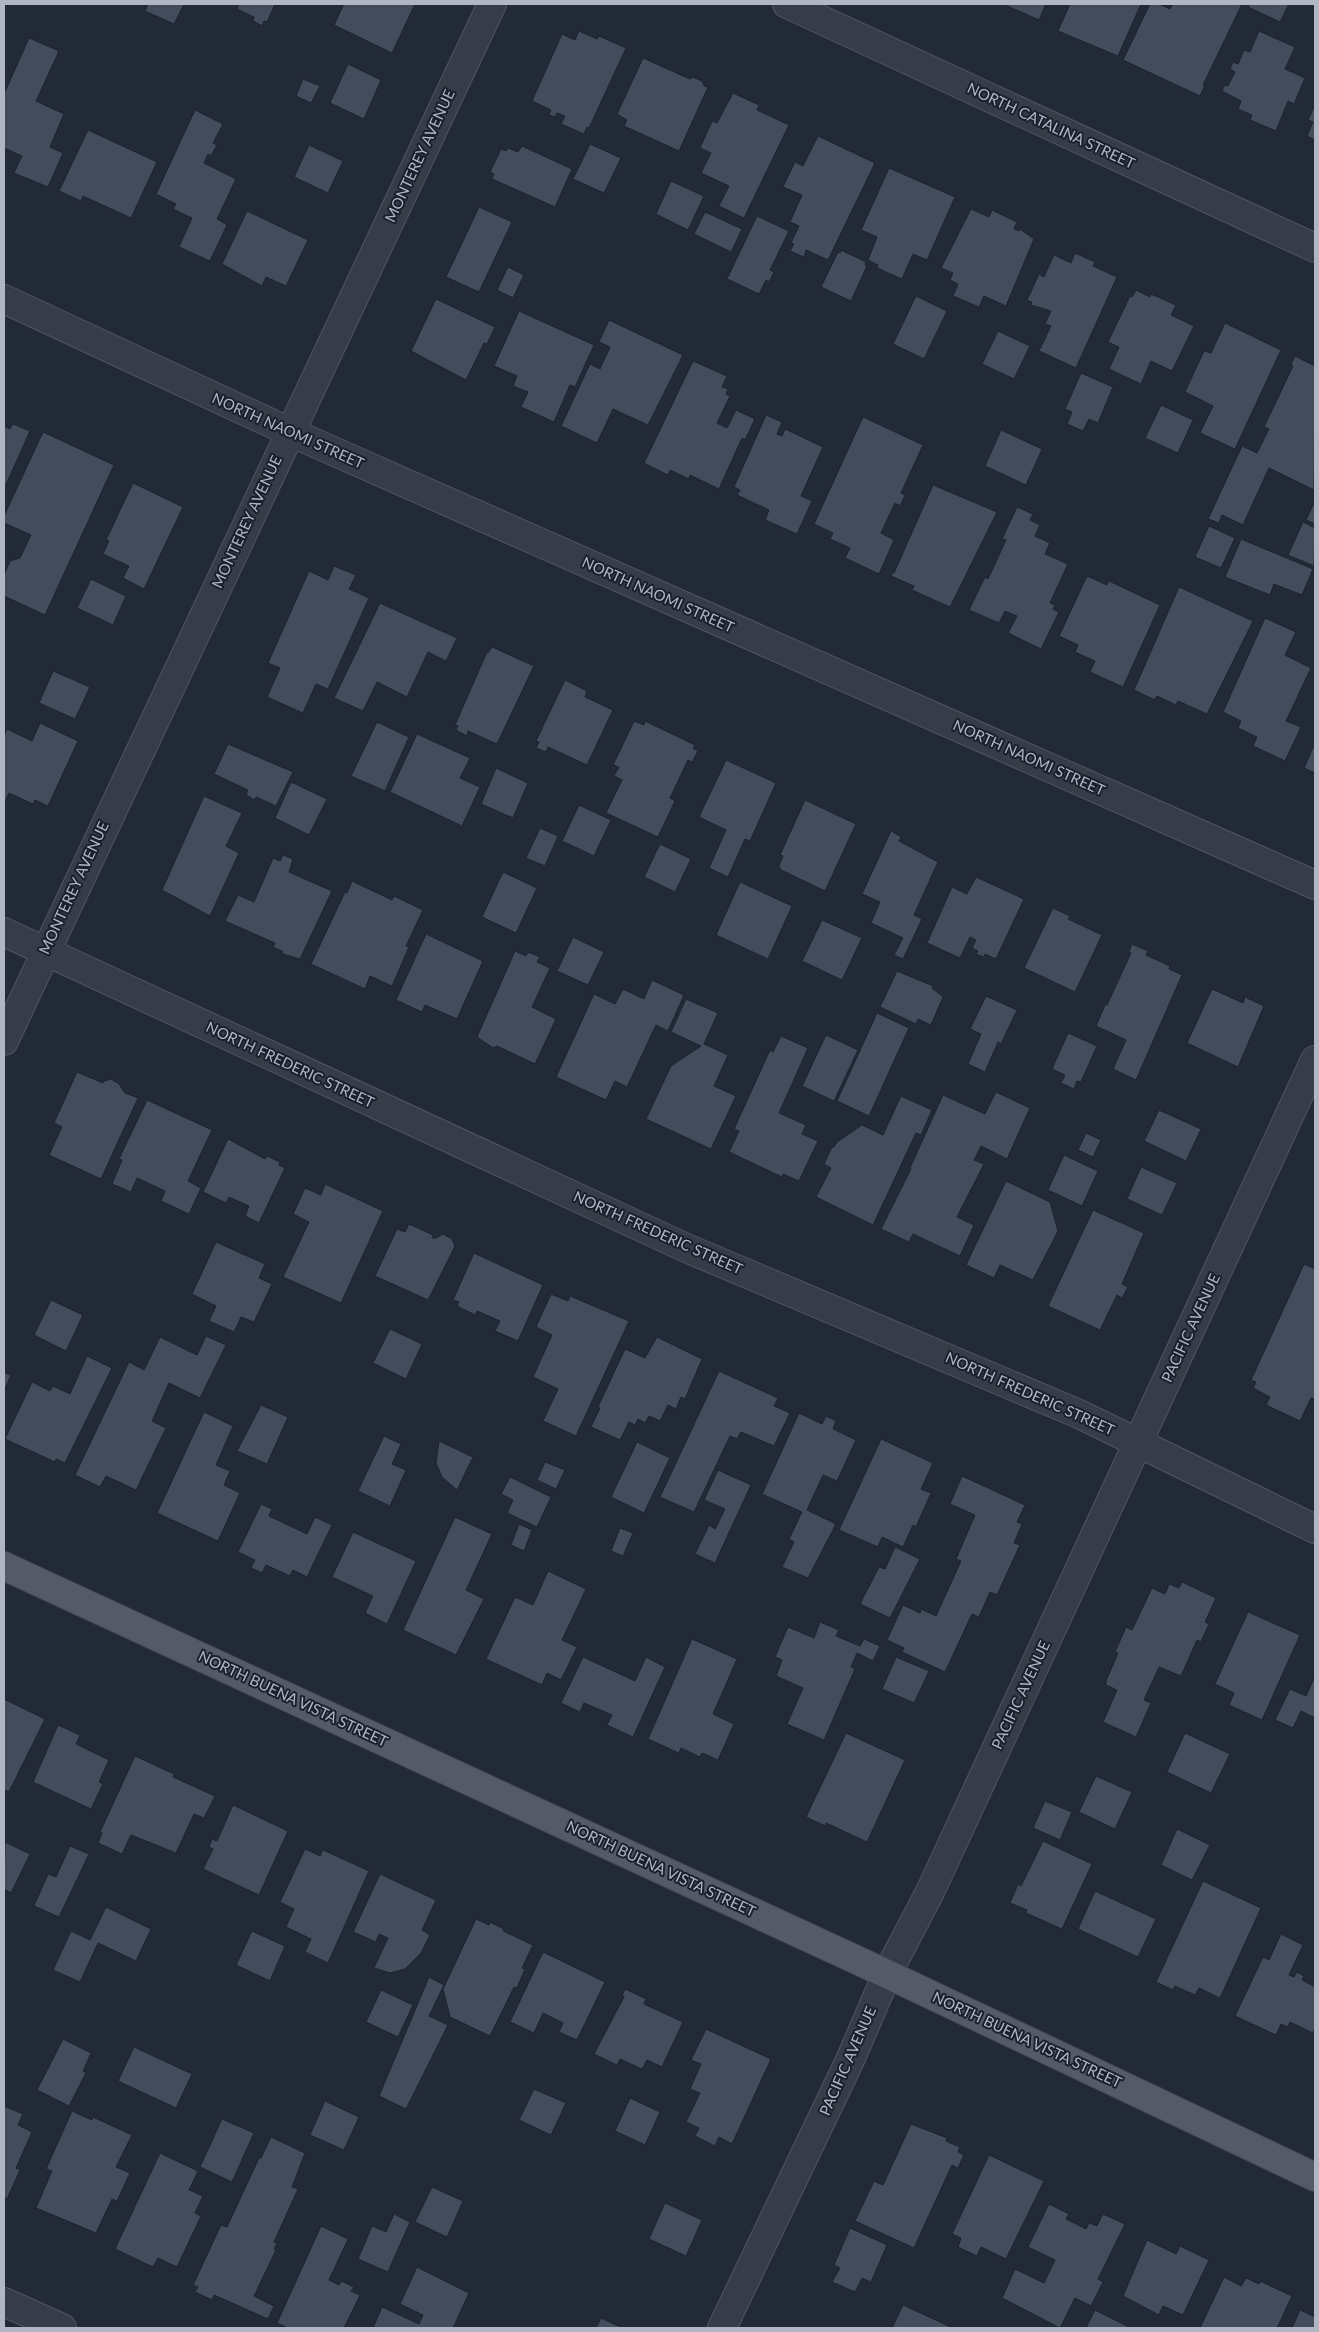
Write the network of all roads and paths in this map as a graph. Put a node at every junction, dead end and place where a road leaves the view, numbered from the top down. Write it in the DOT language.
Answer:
graph roads {
  1 [pos="492,4"];
  2 [pos="787,4"];
  3 [pos="1315,248"];
  4 [pos="4,300"];
  5 [pos="290,432"];
  6 [pos="1315,885"];
  7 [pos="4,932"];
  8 [pos="44,951"];
  9 [pos="4,1041"];
  10 [pos="1315,1060"];
  11 [pos="1138,1442"];
  12 [pos="1315,1529"];
  13 [pos="4,1566"];
  14 [pos="887,1974"];
  15 [pos="1315,2177"];
  16 [pos="4,2302"];
  17 [pos="62,2328"];
  18 [pos="722,2328"];
  1 -- 5 [label="street, MONTEREY AVENUE"];
  2 -- 3 [label="street, NORTH CATALINA STREET"];
  4 -- 5 [label="street, NORTH NAOMI STREET"];
  5 -- 6 [label="street, NORTH NAOMI STREET"];
  5 -- 8 [label="street, MONTEREY AVENUE"];
  7 -- 8 [label="street, NORTH FREDERIC STREET"];
  8 -- 9 [label="street, MONTEREY AVENUE"];
  8 -- 11 [label="street, NORTH FREDERIC STREET"];
  10 -- 11 [label="street, PACIFIC AVENUE"];
  11 -- 12 [label="street, NORTH FREDERIC STREET"];
  11 -- 14 [label="street, PACIFIC AVENUE"];
  13 -- 14 [label="main road, NORTH BUENA VISTA STREET"];
  14 -- 15 [label="main road, NORTH BUENA VISTA STREET"];
  14 -- 18 [label="street, PACIFIC AVENUE"];
  16 -- 17 [label="street"];
}
